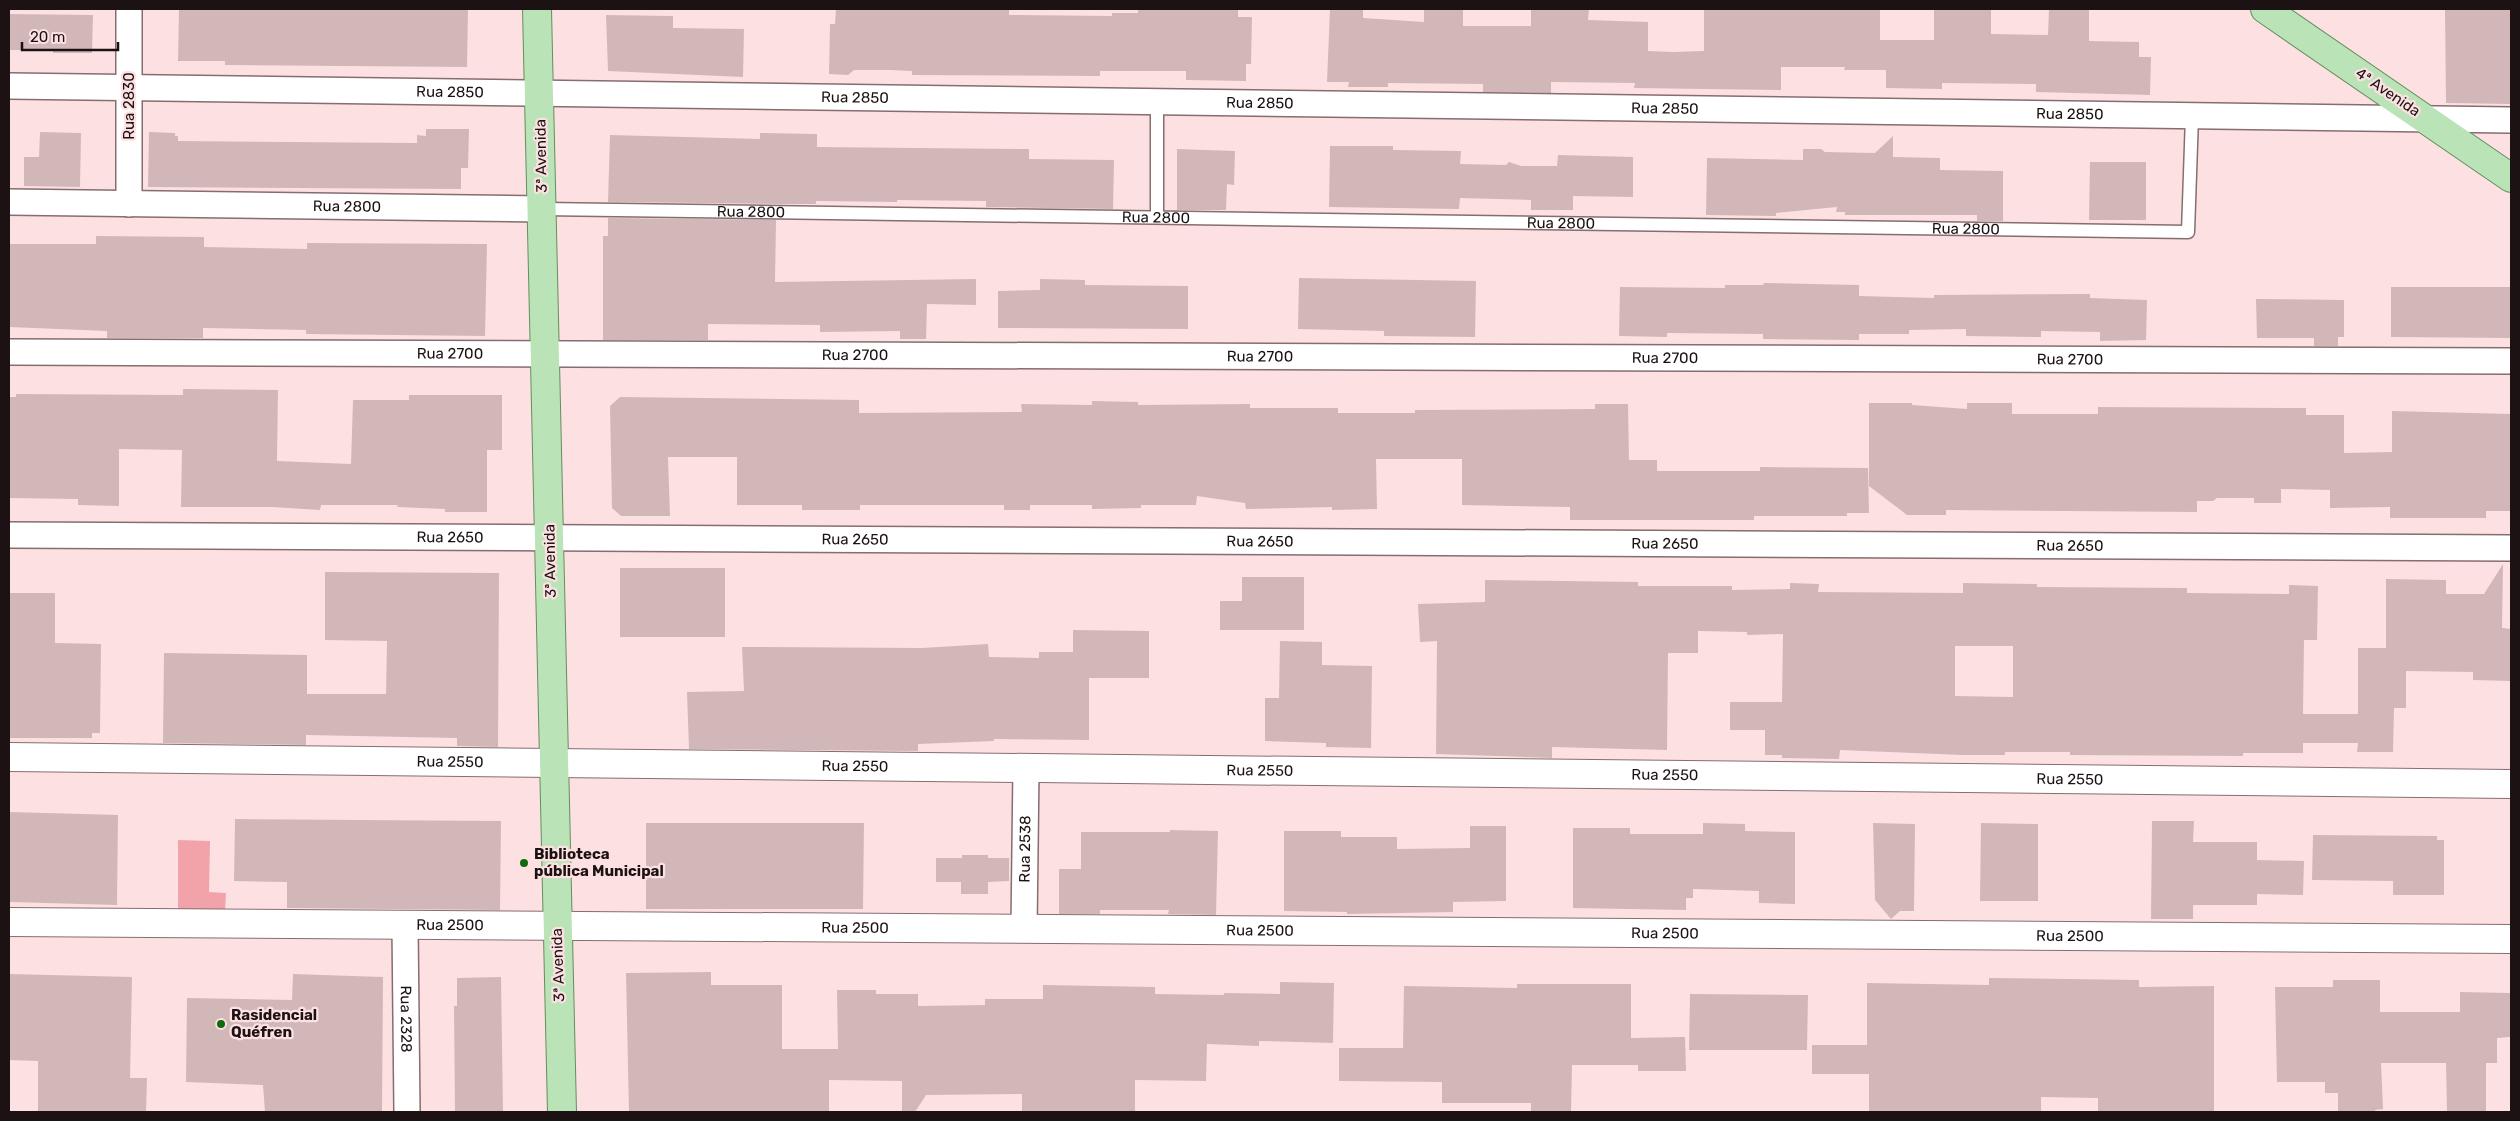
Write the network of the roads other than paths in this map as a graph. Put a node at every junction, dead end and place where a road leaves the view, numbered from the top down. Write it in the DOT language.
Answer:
graph roads {
  1 [pos="129,9"];
  2 [pos="537,9"];
  3 [pos="2264,9"];
  4 [pos="9,86"];
  5 [pos="129,88"];
  6 [pos="539,94"];
  7 [pos="1157,102"];
  8 [pos="2192,116"];
  9 [pos="2428,119"];
  10 [pos="2511,120"];
  11 [pos="2511,178"];
  12 [pos="9,202"];
  13 [pos="129,204"];
  14 [pos="542,210"];
  15 [pos="1157,217"];
  16 [pos="9,352"];
  17 [pos="545,354"];
  18 [pos="2511,361"];
  19 [pos="9,535"];
  20 [pos="549,538"];
  21 [pos="2511,548"];
  22 [pos="9,757"];
  23 [pos="554,764"];
  24 [pos="1026,768"];
  25 [pos="2511,784"];
  26 [pos="9,922"];
  27 [pos="405,925"];
  28 [pos="557,926"];
  29 [pos="1024,929"];
  30 [pos="2511,939"];
  31 [pos="408,1112"];
  32 [pos="562,1112"];
  1 -- 5 [label="street, Rua 2830"];
  2 -- 6 [label="main road, 3ª Avenida"];
  3 -- 9 [label="main road, 4ª Avenida"];
  4 -- 5 [label="street, Rua 2850"];
  5 -- 6 [label="street, Rua 2850"];
  5 -- 13 [label="street, Rua 2830"];
  6 -- 7 [label="street, Rua 2850"];
  6 -- 14 [label="main road, 3ª Avenida"];
  7 -- 8 [label="street, Rua 2850"];
  7 -- 15 [label="lane"];
  8 -- 9 [label="street, Rua 2850"];
  8 -- 15 [label="lane, Rua 2800"];
  9 -- 10 [label="street, Rua 2850"];
  9 -- 11 [label="main road, 4ª Avenida"];
  12 -- 13 [label="street, Rua 2800"];
  13 -- 14 [label="street, Rua 2800"];
  14 -- 15 [label="lane, Rua 2800"];
  14 -- 17 [label="main road, 3ª Avenida"];
  16 -- 17 [label="street, Rua 2700"];
  17 -- 18 [label="street, Rua 2700"];
  17 -- 20 [label="main road, 3ª Avenida"];
  19 -- 20 [label="street, Rua 2650"];
  20 -- 21 [label="street, Rua 2650"];
  20 -- 23 [label="main road, 3ª Avenida"];
  22 -- 23 [label="main road, Rua 2550"];
  23 -- 24 [label="main road, Rua 2550"];
  23 -- 28 [label="main road, 3ª Avenida"];
  24 -- 25 [label="main road, Rua 2550"];
  24 -- 29 [label="street, Rua 2538"];
  26 -- 27 [label="main road, Rua 2500"];
  27 -- 28 [label="main road, Rua 2500"];
  27 -- 31 [label="street, Rua 2328"];
  28 -- 29 [label="main road, Rua 2500"];
  28 -- 32 [label="main road, 3ª Avenida"];
  29 -- 30 [label="main road, Rua 2500"];
}
